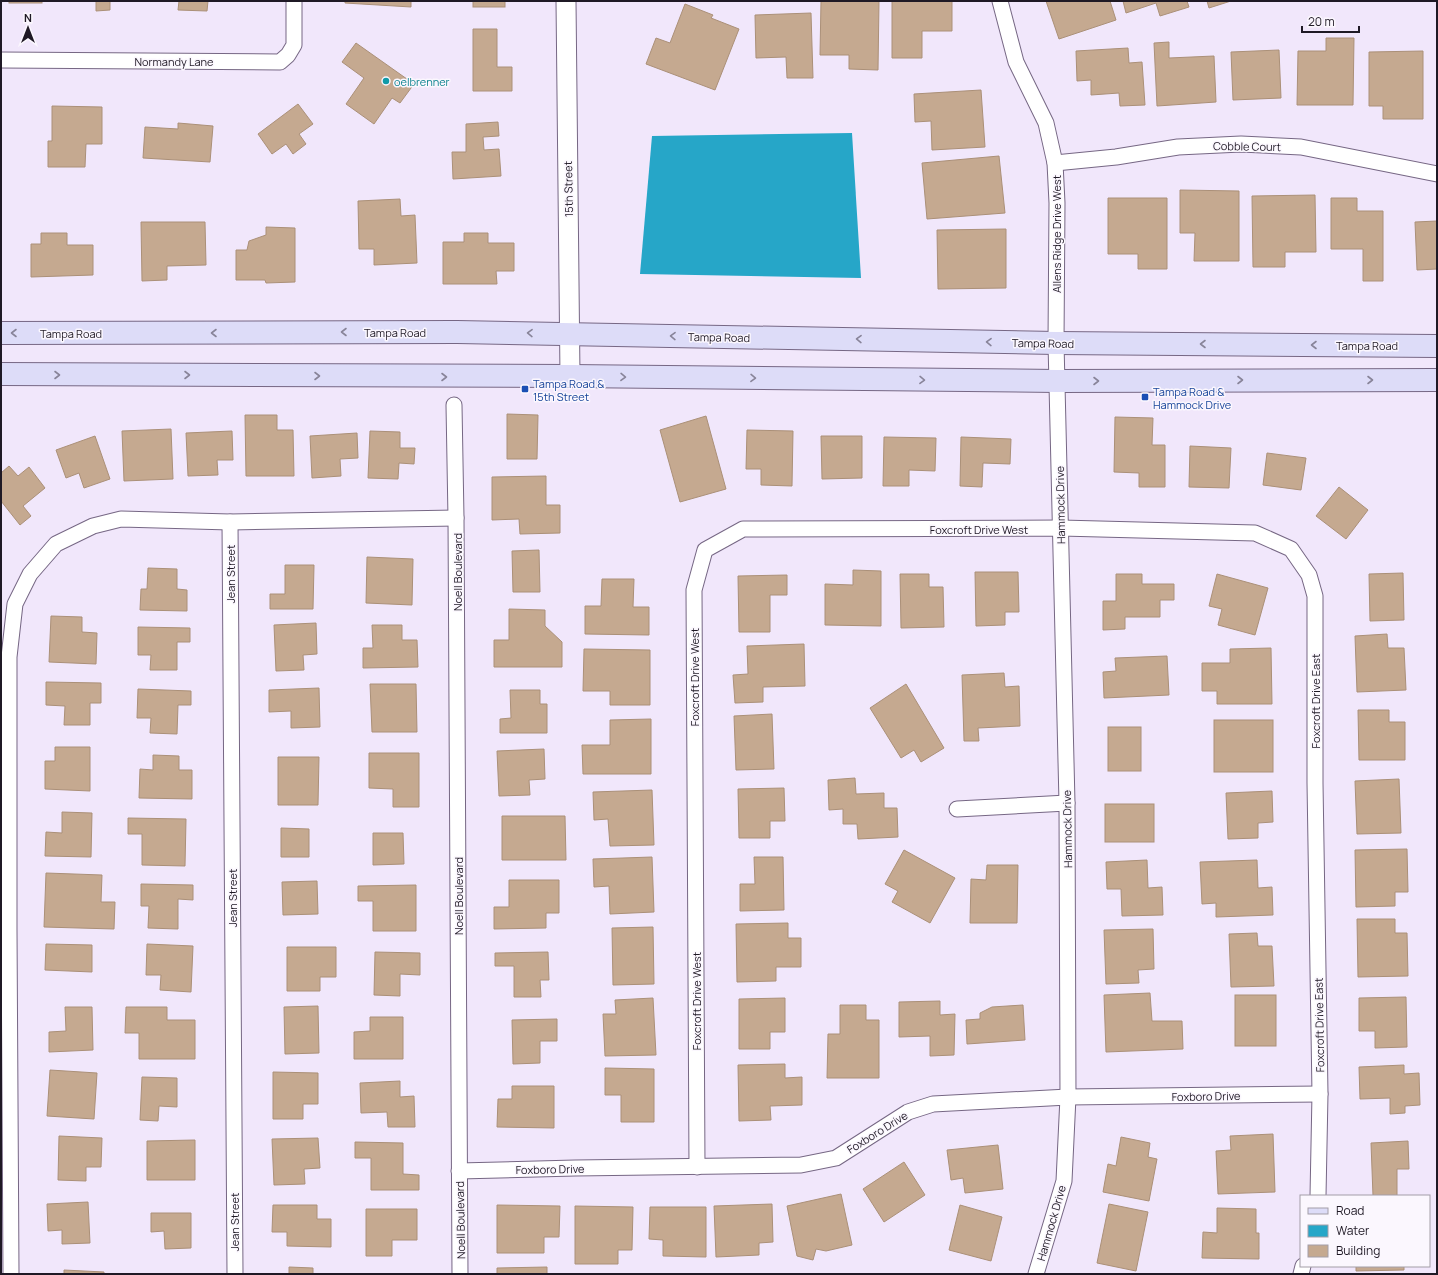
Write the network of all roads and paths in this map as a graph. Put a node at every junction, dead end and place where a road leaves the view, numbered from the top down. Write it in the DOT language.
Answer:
graph roads {
  1 [pos="294,1"];
  2 [pos="566,1"];
  3 [pos="1000,1"];
  4 [pos="1,60"];
  5 [pos="1055,163"];
  6 [pos="1437,174"];
  7 [pos="1,333"];
  8 [pos="570,334"];
  9 [pos="1056,343"];
  10 [pos="1437,346"];
  11 [pos="1,374"];
  12 [pos="570,376"];
  13 [pos="1437,380"];
  14 [pos="1057,381"];
  15 [pos="454,405"];
  16 [pos="456,518"];
  17 [pos="230,522"];
  18 [pos="1061,528"];
  19 [pos="1067,803"];
  20 [pos="957,809"];
  21 [pos="5,929"];
  22 [pos="1320,1094"];
  23 [pos="1068,1097"];
  24 [pos="697,1167"];
  25 [pos="459,1171"];
  26 [pos="1318,1195"];
  27 [pos="11,1274"];
  28 [pos="235,1274"];
  29 [pos="460,1274"];
  30 [pos="1036,1274"];
  1 -- 4 [label="street, Normandy Lane"];
  2 -- 8 [label="street, 15th Street"];
  3 -- 5 [label="street, Allens Ridge Drive West"];
  5 -- 6 [label="street, Cobble Court"];
  5 -- 9 [label="street, Allens Ridge Drive West"];
  8 -- 7 [label="main road, Tampa Road, one-way"];
  9 -- 8 [label="main road, Tampa Road, one-way"];
  8 -- 12 [label="street, 15th Street"];
  10 -- 9 [label="main road, Tampa Road, one-way"];
  9 -- 14 [label="street, Allens Ridge Drive West"];
  11 -- 12 [label="main road, one-way"];
  12 -- 14 [label="main road, one-way"];
  14 -- 13 [label="main road, one-way"];
  14 -- 18 [label="street, Hammock Drive"];
  15 -- 16 [label="street, Noell Boulevard"];
  16 -- 17 [label="street, Noell Boulevard"];
  16 -- 25 [label="street, Noell Boulevard"];
  17 -- 21 [label="street, Noell Boulevard"];
  17 -- 28 [label="street, Jean Street"];
  18 -- 19 [label="street, Hammock Drive"];
  18 -- 22 [label="street, Foxcroft Drive East"];
  18 -- 24 [label="street, Foxcroft Drive West"];
  19 -- 20 [label="street"];
  19 -- 23 [label="street, Hammock Drive"];
  21 -- 27 [label="street"];
  22 -- 23 [label="street, Foxboro Drive"];
  22 -- 26 [label="street, Foxcroft Drive East"];
  23 -- 24 [label="street, Foxboro Drive"];
  23 -- 30 [label="street, Hammock Drive"];
  24 -- 25 [label="street, Foxboro Drive"];
  25 -- 29 [label="street, Noell Boulevard"];
}
